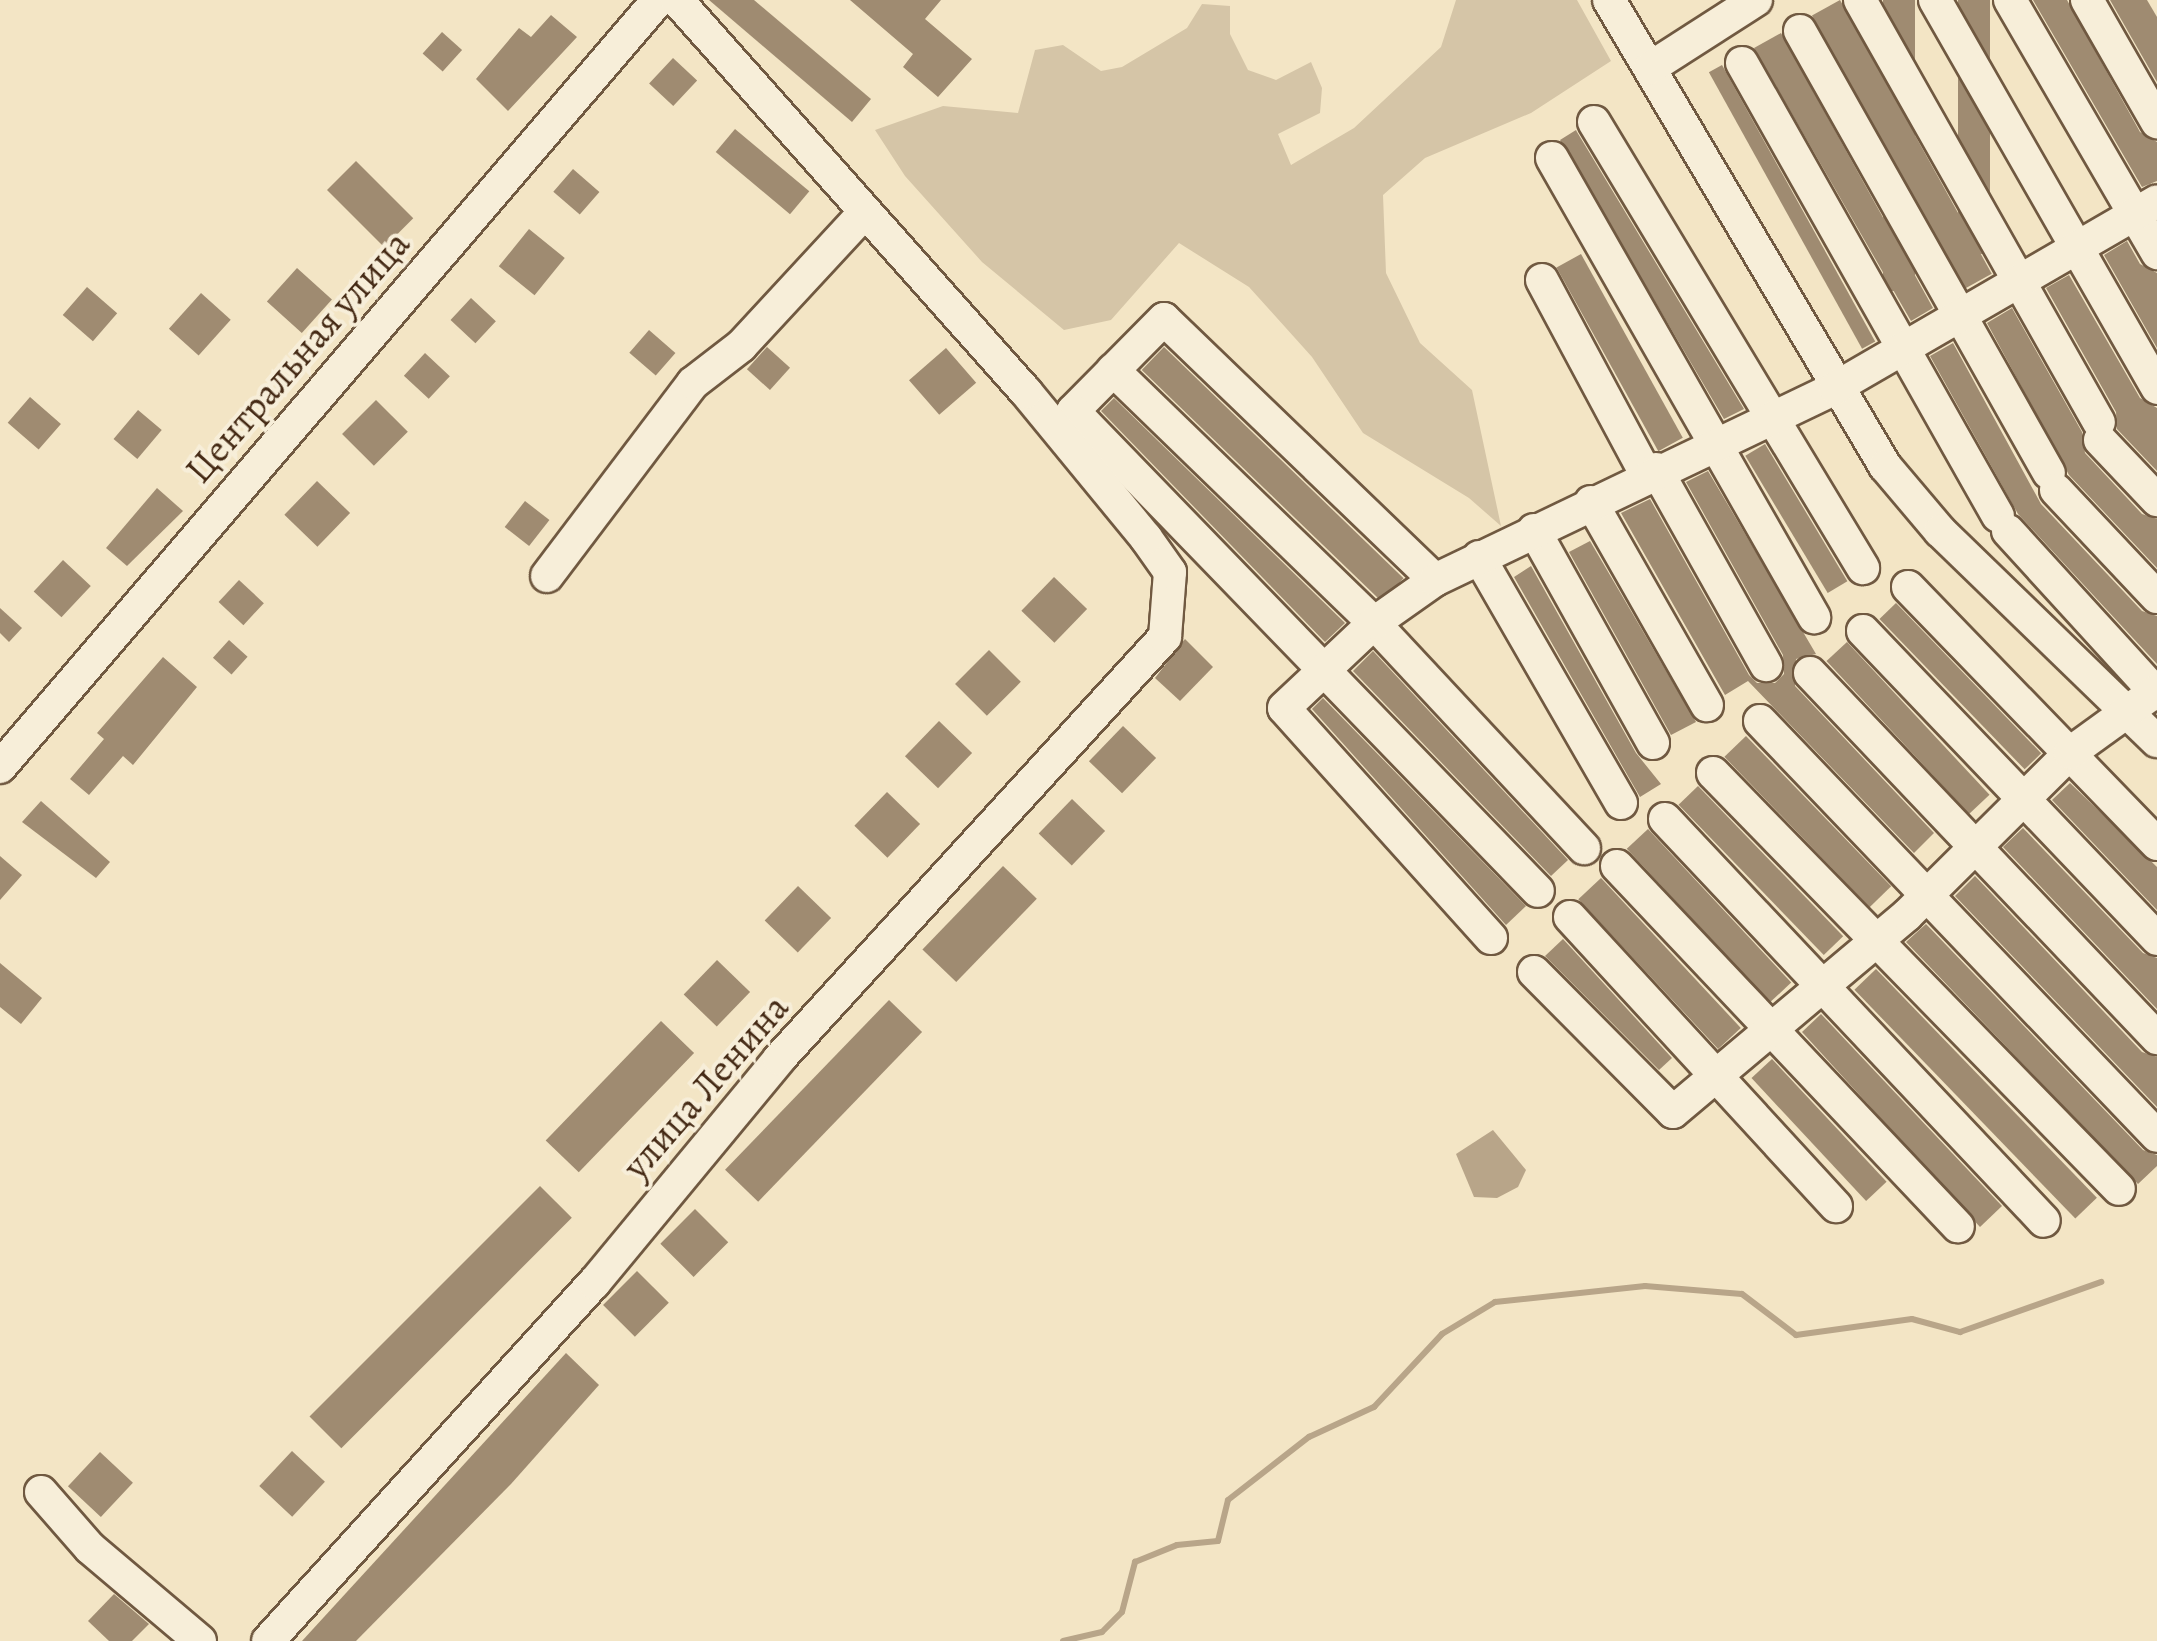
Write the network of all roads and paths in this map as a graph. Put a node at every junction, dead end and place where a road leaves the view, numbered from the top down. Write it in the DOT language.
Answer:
graph roads {
  1 [pos="658,0"];
  2 [pos="677,0"];
  3 [pos="1610,0"];
  4 [pos="1756,0"];
  5 [pos="1860,0"];
  6 [pos="1935,0"];
  7 [pos="2010,0"];
  8 [pos="2087,0"];
  9 [pos="1800,31"];
  10 [pos="1742,63"];
  11 [pos="1650,68"];
  12 [pos="1594,122"];
  13 [pos="2157,122"];
  14 [pos="1552,158"];
  15 [pos="2146,208"];
  16 [pos="864,213"];
  17 [pos="2077,248"];
  18 [pos="2157,254"];
  19 [pos="1542,280"];
  20 [pos="2019,281"];
  21 [pos="1960,315"];
  22 [pos="1903,348"];
  23 [pos="1113,370"];
  24 [pos="1836,388"];
  25 [pos="2157,388"];
  26 [pos="1769,416"];
  27 [pos="1718,440"];
  28 [pos="1651,472"];
  29 [pos="2157,500"];
  30 [pos="1592,502"];
  31 [pos="1534,530"];
  32 [pos="1479,557"];
  33 [pos="1863,568"];
  34 [pos="548,576"];
  35 [pos="1434,580"];
  36 [pos="1908,587"];
  37 [pos="2157,598"];
  38 [pos="1814,617"];
  39 [pos="1374,624"];
  40 [pos="1862,630"];
  41 [pos="1766,665"];
  42 [pos="1323,669"];
  43 [pos="1810,673"];
  44 [pos="2150,697"];
  45 [pos="1707,705"];
  46 [pos="1760,721"];
  47 [pos="2157,741"];
  48 [pos="1653,743"];
  49 [pos="2070,753"];
  50 [pos="0,766"];
  51 [pos="1713,773"];
  52 [pos="2026,797"];
  53 [pos="1620,803"];
  54 [pos="1666,819"];
  55 [pos="2157,844"];
  56 [pos="1977,845"];
  57 [pos="1584,848"];
  58 [pos="1617,866"];
  59 [pos="1538,891"];
  60 [pos="1930,892"];
  61 [pos="1570,917"];
  62 [pos="1491,938"];
  63 [pos="2157,939"];
  64 [pos="1878,940"];
  65 [pos="1534,972"];
  66 [pos="1824,984"];
  67 [pos="1773,1028"];
  68 [pos="2157,1038"];
  69 [pos="1718,1074"];
  70 [pos="2157,1136"];
  71 [pos="2119,1189"];
  72 [pos="1836,1206"];
  73 [pos="2044,1221"];
  74 [pos="1958,1226"];
  75 [pos="41,1492"];
  76 [pos="200,1641"];
  77 [pos="268,1641"];
  1 -- 50 [label="street, Центральная улица"];
  2 -- 16 [label="street"];
  3 -- 11 [label="street"];
  4 -- 11 [label="street"];
  5 -- 20 [label="street"];
  6 -- 17 [label="street"];
  7 -- 15 [label="street"];
  8 -- 13 [label="street"];
  9 -- 21 [label="street"];
  10 -- 22 [label="street"];
  11 -- 24 [label="street"];
  12 -- 26 [label="street"];
  14 -- 27 [label="street"];
  15 -- 17 [label="street"];
  15 -- 18 [label="street"];
  16 -- 34 [label="street"];
  16 -- 77 [label="street, улица Ленина"];
  17 -- 20 [label="street"];
  17 -- 25 [label="street"];
  19 -- 28 [label="street"];
  20 -- 21 [label="street"];
  20 -- 29 [label="street"];
  21 -- 22 [label="street"];
  21 -- 37 [label="street"];
  22 -- 24 [label="street"];
  22 -- 44 [label="street"];
  23 -- 35 [label="street"];
  23 -- 39 [label="street"];
  23 -- 42 [label="street"];
  24 -- 26 [label="street"];
  24 -- 44 [label="street"];
  26 -- 27 [label="street"];
  26 -- 33 [label="street"];
  27 -- 28 [label="street"];
  27 -- 38 [label="street"];
  28 -- 30 [label="street"];
  28 -- 41 [label="street"];
  30 -- 31 [label="street"];
  30 -- 45 [label="street"];
  31 -- 32 [label="street"];
  31 -- 48 [label="street"];
  32 -- 35 [label="street"];
  32 -- 53 [label="street"];
  35 -- 39 [label="street"];
  36 -- 49 [label="street"];
  39 -- 42 [label="street"];
  39 -- 57 [label="street"];
  40 -- 52 [label="street"];
  42 -- 59 [label="street"];
  42 -- 62 [label="street"];
  43 -- 56 [label="street"];
  44 -- 47 [label="street"];
  44 -- 49 [label="street"];
  46 -- 60 [label="street"];
  49 -- 52 [label="street"];
  49 -- 55 [label="street"];
  51 -- 64 [label="street"];
  52 -- 56 [label="street"];
  52 -- 63 [label="street"];
  54 -- 66 [label="street"];
  56 -- 60 [label="street"];
  56 -- 68 [label="street"];
  58 -- 67 [label="street"];
  60 -- 64 [label="street"];
  60 -- 70 [label="street"];
  61 -- 69 [label="street"];
  64 -- 66 [label="street"];
  64 -- 71 [label="street"];
  65 -- 69 [label="street"];
  66 -- 67 [label="street"];
  66 -- 73 [label="street"];
  67 -- 69 [label="street"];
  67 -- 74 [label="street"];
  69 -- 72 [label="street"];
  75 -- 76 [label="street"];
}
